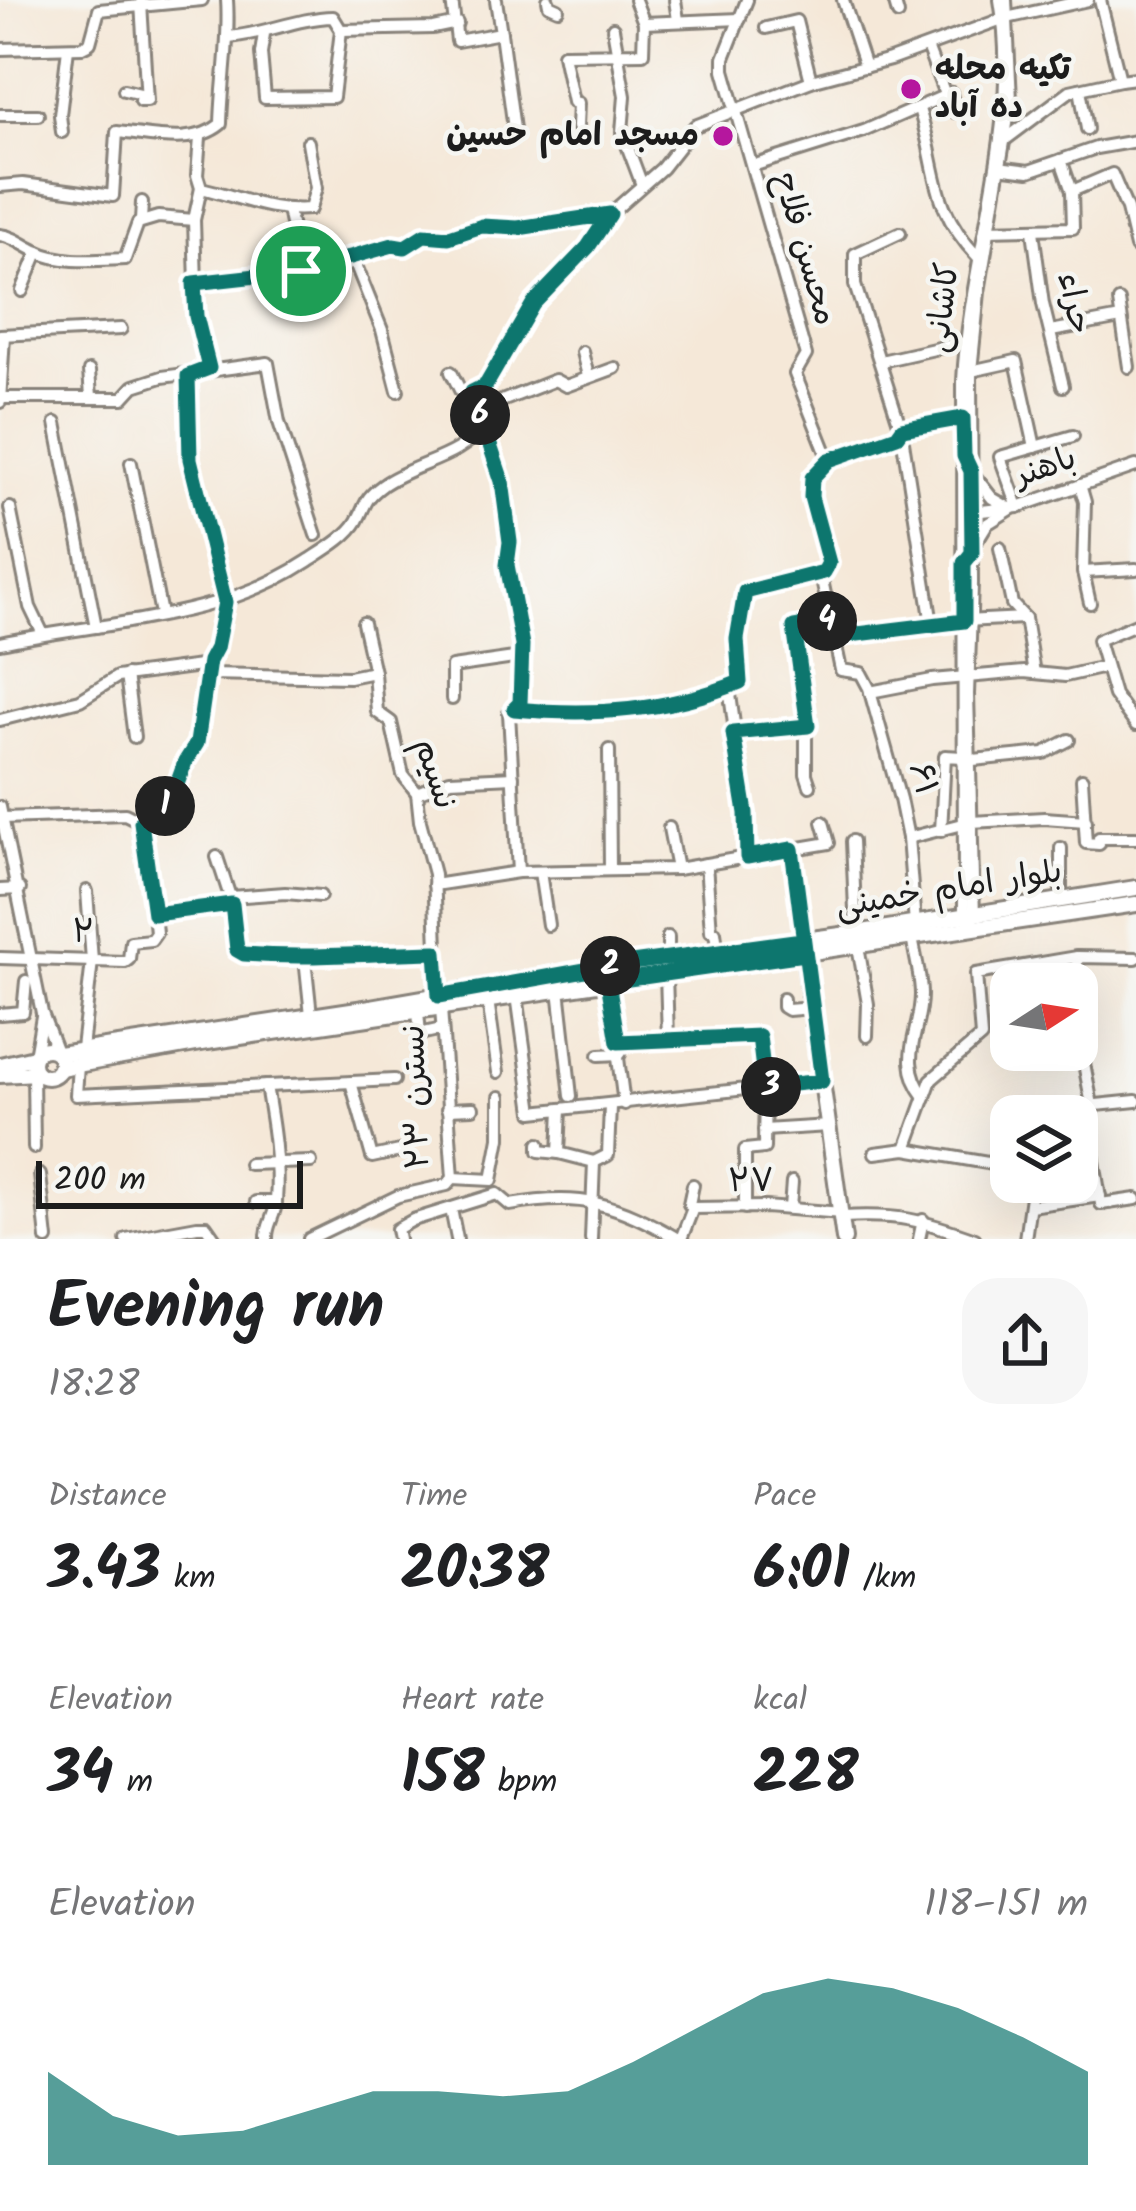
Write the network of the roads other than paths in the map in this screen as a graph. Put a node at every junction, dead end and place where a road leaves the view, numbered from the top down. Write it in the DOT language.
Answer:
graph roads {
  1 [pos="202,0"];
  2 [pos="227,0"];
  3 [pos="452,0"];
  4 [pos="496,0"];
  5 [pos="635,0"];
  6 [pos="675,0"];
  7 [pos="748,0"];
  8 [pos="845,0"];
  9 [pos="894,0"];
  10 [pos="1003,0"];
  11 [pos="1030,0"];
  12 [pos="1088,0"];
  13 [pos="1100,0"];
  14 [pos="141,3"];
  15 [pos="898,14"];
  16 [pos="1033,15"];
  17 [pos="1006,19"];
  18 [pos="678,20"];
  19 [pos="740,20"];
  20 [pos="457,23"];
  21 [pos="644,23"];
  22 [pos="613,28"];
  23 [pos="766,28"];
  24 [pos="340,30"];
  25 [pos="502,33"];
  26 [pos="264,34"];
  27 [pos="229,37"];
  28 [pos="927,47"];
  29 [pos="68,48"];
  30 [pos="0,49"];
  31 [pos="617,54"];
  32 [pos="865,67"];
  33 [pos="1136,78"];
  34 [pos="1120,80"];
  35 [pos="811,81"];
  36 [pos="1080,89"];
  37 [pos="124,90"];
  38 [pos="951,92"];
  39 [pos="919,109"];
  40 [pos="737,110"];
  41 [pos="955,112"];
  42 [pos="0,115"];
  43 [pos="38,115"];
  44 [pos="577,128"];
  45 [pos="1087,128"];
  46 [pos="514,129"];
  47 [pos="62,132"];
  48 [pos="200,138"];
  49 [pos="1002,138"];
  50 [pos="1136,141"];
  51 [pos="308,142"];
  52 [pos="1061,160"];
  53 [pos="752,166"];
  54 [pos="997,167"];
  55 [pos="642,185"];
  56 [pos="0,186"];
  57 [pos="201,188"];
  58 [pos="1072,191"];
  59 [pos="142,202"];
  60 [pos="288,210"];
  61 [pos="610,214"];
  62 [pos="194,220"];
  63 [pos="141,221"];
  64 [pos="986,231"];
  65 [pos="1034,231"];
  66 [pos="900,232"];
  67 [pos="0,235"];
  68 [pos="1136,247"];
  69 [pos="38,252"];
  70 [pos="978,256"];
  71 [pos="353,258"];
  72 [pos="301,271"];
  73 [pos="194,283"];
  74 [pos="22,291"];
  75 [pos="1119,301"];
  76 [pos="1121,318"];
  77 [pos="121,329"];
  78 [pos="1051,331"];
  79 [pos="2,336"];
  80 [pos="969,341"];
  81 [pos="582,352"];
  82 [pos="881,361"];
  83 [pos="1129,367"];
  84 [pos="209,368"];
  85 [pos="615,368"];
  86 [pos="89,371"];
  87 [pos="971,371"];
  88 [pos="451,372"];
  89 [pos="188,376"];
  90 [pos="588,376"];
  91 [pos="1063,386"];
  92 [pos="398,391"];
  93 [pos="472,392"];
  94 [pos="91,397"];
  95 [pos="1,400"];
  96 [pos="478,410"];
  97 [pos="967,417"];
  98 [pos="56,423"];
  99 [pos="484,425"];
  100 [pos="902,429"];
  101 [pos="1073,436"];
  102 [pos="1035,447"];
  103 [pos="964,456"];
  104 [pos="829,460"];
  105 [pos="131,463"];
  106 [pos="1136,466"];
  107 [pos="971,471"];
  108 [pos="1080,485"];
  109 [pos="10,508"];
  110 [pos="1014,508"];
  111 [pos="972,512"];
  112 [pos="316,535"];
  113 [pos="1000,548"];
  114 [pos="968,558"];
  115 [pos="1136,569"];
  116 [pos="824,572"];
  117 [pos="1083,572"];
  118 [pos="225,602"];
  119 [pos="1090,603"];
  120 [pos="161,614"];
  121 [pos="1025,618"];
  122 [pos="830,621"];
  123 [pos="967,622"];
  124 [pos="363,623"];
  125 [pos="932,624"];
  126 [pos="1136,624"];
  127 [pos="96,627"];
  128 [pos="44,634"];
  129 [pos="833,637"];
  130 [pos="0,643"];
  131 [pos="521,657"];
  132 [pos="1105,667"];
  133 [pos="208,669"];
  134 [pos="374,672"];
  135 [pos="1034,673"];
  136 [pos="126,675"];
  137 [pos="966,676"];
  138 [pos="729,686"];
  139 [pos="870,692"];
  140 [pos="452,699"];
  141 [pos="514,709"];
  142 [pos="0,720"];
  143 [pos="1136,725"];
  144 [pos="808,726"];
  145 [pos="733,733"];
  146 [pos="134,737"];
  147 [pos="1069,740"];
  148 [pos="609,750"];
  149 [pos="965,760"];
  150 [pos="513,777"];
  151 [pos="1082,779"];
  152 [pos="810,786"];
  153 [pos="417,793"];
  154 [pos="1,812"];
  155 [pos="1086,820"];
  156 [pos="141,822"];
  157 [pos="823,822"];
  158 [pos="968,824"];
  159 [pos="669,828"];
  160 [pos="941,831"];
  161 [pos="908,838"];
  162 [pos="1136,838"];
  163 [pos="852,841"];
  164 [pos="1061,848"];
  165 [pos="792,849"];
  166 [pos="217,857"];
  167 [pos="747,857"];
  168 [pos="706,865"];
  169 [pos="677,869"];
  170 [pos="610,870"];
  171 [pos="518,872"];
  172 [pos="540,872"];
  173 [pos="434,885"];
  174 [pos="1136,888"];
  175 [pos="20,889"];
  176 [pos="0,890"];
  177 [pos="87,891"];
  178 [pos="320,896"];
  179 [pos="1061,899"];
  180 [pos="231,901"];
  181 [pos="1136,904"];
  182 [pos="154,914"];
  183 [pos="970,918"];
  184 [pos="548,925"];
  185 [pos="914,930"];
  186 [pos="668,937"];
  187 [pos="857,939"];
  188 [pos="803,947"];
  189 [pos="837,949"];
  190 [pos="436,952"];
  191 [pos="718,953"];
  192 [pos="33,957"];
  193 [pos="787,957"];
  194 [pos="0,958"];
  195 [pos="305,958"];
  196 [pos="1077,958"];
  197 [pos="1136,958"];
  198 [pos="92,961"];
  199 [pos="667,966"];
  200 [pos="26,981"];
  201 [pos="608,982"];
  202 [pos="809,982"];
  203 [pos="559,989"];
  204 [pos="517,995"];
  205 [pos="783,999"];
  206 [pos="488,1000"];
  207 [pos="440,1002"];
  208 [pos="812,1008"];
  209 [pos="42,1012"];
  210 [pos="418,1012"];
  211 [pos="0,1014"];
  212 [pos="311,1015"];
  213 [pos="442,1029"];
  214 [pos="867,1036"];
  215 [pos="668,1039"];
  216 [pos="82,1048"];
  217 [pos="619,1048"];
  218 [pos="599,1055"];
  219 [pos="59,1058"];
  220 [pos="35,1065"];
  221 [pos="78,1065"];
  222 [pos="0,1066"];
  223 [pos="497,1072"];
  224 [pos="0,1075"];
  225 [pos="394,1080"];
  226 [pos="822,1081"];
  227 [pos="351,1082"];
  228 [pos="266,1086"];
  229 [pos="765,1087"];
  230 [pos="1087,1095"];
  231 [pos="572,1096"];
  232 [pos="500,1097"];
  233 [pos="925,1097"];
  234 [pos="1136,1101"];
  235 [pos="617,1105"];
  236 [pos="1098,1105"];
  237 [pos="473,1108"];
  238 [pos="561,1109"];
  239 [pos="447,1114"];
  240 [pos="434,1121"];
  241 [pos="829,1126"];
  242 [pos="764,1130"];
  243 [pos="539,1144"];
  244 [pos="34,1148"];
  245 [pos="906,1149"];
  246 [pos="400,1151"];
  247 [pos="560,1153"];
  248 [pos="875,1153"];
  249 [pos="311,1162"];
  250 [pos="594,1162"];
  251 [pos="275,1163"];
  252 [pos="990,1163"];
  253 [pos="249,1164"];
  254 [pos="40,1175"];
  255 [pos="492,1180"];
  256 [pos="450,1181"];
  257 [pos="1098,1181"];
  258 [pos="792,1182"];
  259 [pos="693,1185"];
  260 [pos="497,1194"];
  261 [pos="1100,1196"];
  262 [pos="591,1199"];
  263 [pos="1136,1199"];
  264 [pos="256,1202"];
  265 [pos="276,1202"];
  266 [pos="1030,1203"];
  267 [pos="1030,1207"];
  268 [pos="693,1208"];
  269 [pos="745,1208"];
  270 [pos="790,1208"];
  271 [pos="451,1209"];
  272 [pos="843,1215"];
  273 [pos="922,1220"];
  274 [pos="47,1239"];
  275 [pos="125,1239"];
  276 [pos="215,1239"];
  277 [pos="267,1239"];
  278 [pos="309,1239"];
  279 [pos="399,1239"];
  280 [pos="458,1239"];
  281 [pos="590,1239"];
  282 [pos="677,1239"];
  283 [pos="844,1239"];
  284 [pos="919,1239"];
  285 [pos="975,1239"];
  286 [pos="1025,1239"];
  1 -- 14 [label="street"];
  2 -- 27 [label="street"];
  3 -- 20 [label="street"];
  4 -- 25 [label="street"];
  5 -- 21 [label="street"];
  6 -- 18 [label="street"];
  7 -- 19 [label="street, محسن فلاح"];
  8 -- 32 [label="street"];
  9 -- 15 [label="street"];
  10 -- 17 [label="street, کاشانی"];
  11 -- 16 [label="street"];
  12 -- 16 [label="street"];
  13 -- 34 [label="street"];
  14 -- 29 [label="street"];
  14 -- 37 [label="street"];
  16 -- 17 [label="street"];
  17 -- 28 [label="street"];
  17 -- 49 [label="street, کاشانی"];
  18 -- 19 [label="street"];
  18 -- 21 [label="street"];
  19 -- 40 [label="street, محسن فلاح"];
  20 -- 24 [label="street"];
  20 -- 25 [label="street"];
  21 -- 31 [label="street"];
  22 -- 31 [label="street"];
  23 -- 35 [label="street"];
  24 -- 26 [label="street"];
  24 -- 26 [label="street"];
  25 -- 46 [label="street"];
  26 -- 27 [label="street"];
  27 -- 48 [label="street"];
  28 -- 32 [label="street"];
  28 -- 38 [label="street"];
  29 -- 30 [label="street"];
  29 -- 47 [label="street"];
  31 -- 44 [label="street"];
  31 -- 55 [label="street"];
  32 -- 35 [label="street"];
  33 -- 34 [label="street"];
  34 -- 36 [label="street"];
  35 -- 40 [label="street"];
  36 -- 45 [label="street"];
  36 -- 49 [label="street"];
  38 -- 39 [label="street"];
  38 -- 41 [label="street"];
  39 -- 53 [label="street"];
  39 -- 70 [label="street"];
  40 -- 53 [label="street, محسن فلاح"];
  40 -- 55 [label="street"];
  42 -- 43 [label="street"];
  48 -- 56 [label="street"];
  48 -- 57 [label="street"];
  49 -- 54 [label="street, کاشانی"];
  50 -- 52 [label="street"];
  51 -- 60 [label="street"];
  52 -- 54 [label="street"];
  52 -- 58 [label="street"];
  53 -- 104 [label="street, محسن فلاح"];
  54 -- 64 [label="street, کاشانی"];
  55 -- 61 [label="street"];
  57 -- 60 [label="street"];
  57 -- 62 [label="street"];
  58 -- 65 [label="street"];
  58 -- 68 [label="street"];
  59 -- 63 [label="street"];
  60 -- 72 [label="street"];
  61 -- 71 [label="street"];
  61 -- 93 [label="street"];
  62 -- 63 [label="street"];
  62 -- 73 [label="street"];
  63 -- 69 [label="street"];
  64 -- 65 [label="street"];
  64 -- 70 [label="street, کاشانی"];
  64 -- 80 [label="street, کاشانی"];
  65 -- 78 [label="street, حراء"];
  66 -- 82 [label="street"];
  67 -- 69 [label="street"];
  69 -- 74 [label="street"];
  70 -- 80 [label="street, کاشانی"];
  71 -- 72 [label="street"];
  71 -- 92 [label="street"];
  72 -- 73 [label="street"];
  73 -- 84 [label="street"];
  75 -- 76 [label="street"];
  76 -- 78 [label="street"];
  76 -- 83 [label="street"];
  77 -- 79 [label="street"];
  78 -- 91 [label="street, حراء"];
  79 -- 95 [label="street"];
  80 -- 82 [label="street"];
  80 -- 87 [label="street, کاشانی"];
  80 -- 97 [label="street, کاشانی"];
  81 -- 90 [label="street"];
  82 -- 100 [label="street"];
  84 -- 89 [label="street"];
  84 -- 112 [label="street"];
  85 -- 90 [label="street"];
  86 -- 94 [label="street"];
  87 -- 97 [label="street, کاشانی"];
  87 -- 102 [label="street"];
  88 -- 93 [label="street"];
  89 -- 94 [label="street"];
  89 -- 118 [label="street"];
  90 -- 96 [label="street"];
  93 -- 96 [label="street"];
  94 -- 95 [label="street"];
  96 -- 99 [label="street"];
  97 -- 100 [label="street"];
  97 -- 103 [label="street, کاشانی"];
  97 -- 107 [label="street, کاشانی"];
  98 -- 127 [label="street"];
  99 -- 118 [label="street"];
  99 -- 131 [label="street"];
  100 -- 104 [label="street"];
  100 -- 125 [label="street"];
  101 -- 102 [label="street"];
  102 -- 110 [label="street"];
  103 -- 107 [label="street"];
  103 -- 114 [label="street, کاشانی"];
  104 -- 116 [label="street"];
  105 -- 120 [label="street"];
  106 -- 108 [label="street, باهنر"];
  107 -- 110 [label="street"];
  107 -- 111 [label="street, کاشانی"];
  108 -- 110 [label="street, باهنر"];
  108 -- 117 [label="street"];
  109 -- 128 [label="street"];
  110 -- 111 [label="street, باهنر"];
  110 -- 114 [label="street"];
  111 -- 114 [label="street, کاشانی"];
  113 -- 121 [label="street"];
  114 -- 123 [label="street, کاشانی"];
  115 -- 117 [label="street"];
  116 -- 122 [label="street"];
  116 -- 138 [label="street"];
  117 -- 119 [label="street"];
  118 -- 120 [label="street"];
  118 -- 133 [label="street"];
  120 -- 127 [label="street"];
  121 -- 123 [label="street"];
  121 -- 135 [label="street"];
  122 -- 129 [label="street"];
  122 -- 144 [label="street"];
  123 -- 125 [label="street"];
  123 -- 137 [label="street, کاشانی"];
  124 -- 134 [label="street"];
  125 -- 129 [label="street"];
  126 -- 132 [label="street"];
  127 -- 128 [label="street"];
  128 -- 130 [label="street"];
  129 -- 139 [label="street"];
  131 -- 140 [label="street"];
  131 -- 141 [label="street"];
  132 -- 135 [label="street"];
  132 -- 143 [label="street"];
  133 -- 134 [label="street"];
  133 -- 136 [label="street"];
  133 -- 156 [label="street"];
  134 -- 153 [label="street, نسیم"];
  135 -- 137 [label="street"];
  136 -- 142 [label="street"];
  136 -- 146 [label="street"];
  137 -- 139 [label="street"];
  137 -- 149 [label="street, کاشانی"];
  138 -- 141 [label="street"];
  138 -- 145 [label="street"];
  139 -- 161 [label="street, ۶۱"];
  141 -- 150 [label="street"];
  144 -- 145 [label="street"];
  144 -- 152 [label="street"];
  145 -- 167 [label="street"];
  147 -- 149 [label="street"];
  148 -- 170 [label="street"];
  149 -- 158 [label="street, کاشانی"];
  149 -- 160 [label="street"];
  150 -- 153 [label="street"];
  150 -- 171 [label="street"];
  151 -- 155 [label="street"];
  153 -- 173 [label="street, نسیم"];
  154 -- 156 [label="street"];
  154 -- 175 [label="street"];
  155 -- 158 [label="street"];
  155 -- 162 [label="street"];
  156 -- 182 [label="street"];
  157 -- 165 [label="street"];
  158 -- 160 [label="street"];
  158 -- 183 [label="street, کاشانی"];
  159 -- 169 [label="street"];
  160 -- 161 [label="street"];
  161 -- 185 [label="street, ۶۱"];
  163 -- 187 [label="street"];
  164 -- 179 [label="street"];
  165 -- 167 [label="street"];
  165 -- 188 [label="street"];
  166 -- 180 [label="street"];
  167 -- 168 [label="street"];
  168 -- 169 [label="street"];
  168 -- 191 [label="street"];
  169 -- 170 [label="street"];
  170 -- 172 [label="street"];
  171 -- 172 [label="street"];
  171 -- 173 [label="street"];
  172 -- 184 [label="street"];
  173 -- 190 [label="street, نسیم"];
  174 -- 179 [label="main road, بلوار امام خمینی"];
  175 -- 176 [label="street"];
  175 -- 192 [label="street"];
  177 -- 198 [label="street"];
  178 -- 180 [label="street"];
  179 -- 183 [label="main road, بلوار امام خمینی"];
  180 -- 182 [label="street"];
  180 -- 195 [label="street"];
  181 -- 183 [label="main road, بلوار امام خمینی"];
  182 -- 198 [label="street, ۲"];
  183 -- 185 [label="main road, بلوار امام خمینی"];
  185 -- 187 [label="main road, بلوار امام خمینی"];
  185 -- 233 [label="street, ۶۱"];
  186 -- 199 [label="street"];
  187 -- 188 [label="main road, بلوار امام خمینی"];
  187 -- 189 [label="main road, بلوار امام خمینی"];
  187 -- 214 [label="street"];
  188 -- 189 [label="main road, بلوار امام خمینی"];
  188 -- 191 [label="main road, بلوار امام خمینی"];
  188 -- 193 [label="main road, بلوار امام خمینی"];
  188 -- 202 [label="main road"];
  189 -- 202 [label="main road"];
  190 -- 195 [label="street"];
  190 -- 207 [label="street, نسترن ۲۳"];
  191 -- 199 [label="main road, بلوار امام خمینی"];
  192 -- 194 [label="street, ۲"];
  192 -- 198 [label="street, ۲"];
  192 -- 209 [label="street"];
  193 -- 199 [label="main road, بلوار امام خمینی"];
  193 -- 202 [label="main road"];
  195 -- 212 [label="street"];
  196 -- 197 [label="street"];
  196 -- 230 [label="street"];
  196 -- 233 [label="street"];
  198 -- 216 [label="street"];
  199 -- 201 [label="main road, بلوار امام خمینی"];
  199 -- 207 [label="main road, بلوار امام خمینی"];
  199 -- 215 [label="street"];
  200 -- 211 [label="street"];
  201 -- 203 [label="main road, بلوار امام خمینی"];
  201 -- 217 [label="street"];
  202 -- 208 [label="main road"];
  203 -- 204 [label="main road, بلوار امام خمینی"];
  203 -- 231 [label="street"];
  204 -- 206 [label="main road, بلوار امام خمینی"];
  204 -- 238 [label="street"];
  205 -- 208 [label="street"];
  206 -- 207 [label="main road, بلوار امام خمینی"];
  206 -- 223 [label="street"];
  207 -- 210 [label="main road, بلوار امام خمینی"];
  207 -- 212 [label="main road, بلوار امام خمینی"];
  207 -- 213 [label="street, نسترن ۲۳"];
  208 -- 226 [label="main road"];
  209 -- 219 [label="street"];
  209 -- 220 [label="street"];
  210 -- 213 [label="street"];
  210 -- 221 [label="main road, بلوار امام خمینی"];
  212 -- 216 [label="main road, بلوار امام خمینی"];
  213 -- 239 [label="street, نسترن ۲۳"];
  215 -- 217 [label="street"];
  215 -- 229 [label="street"];
  216 -- 219 [label="main road, بلوار امام خمینی"];
  217 -- 218 [label="street"];
  217 -- 235 [label="street"];
  219 -- 220 [label="main road"];
  219 -- 221 [label="main road, بلوار امام خمینی"];
  220 -- 222 [label="main road"];
  220 -- 224 [label="main road"];
  220 -- 244 [label="street"];
  221 -- 228 [label="street"];
  225 -- 227 [label="street"];
  226 -- 229 [label="street"];
  226 -- 241 [label="main road"];
  227 -- 228 [label="street"];
  227 -- 246 [label="street"];
  228 -- 251 [label="street"];
  229 -- 235 [label="street"];
  229 -- 242 [label="street"];
  232 -- 255 [label="street"];
  233 -- 245 [label="street"];
  234 -- 236 [label="street"];
  235 -- 238 [label="street"];
  235 -- 250 [label="street"];
  237 -- 239 [label="street"];
  238 -- 247 [label="street"];
  239 -- 240 [label="street"];
  239 -- 256 [label="street, نسترن ۲۳"];
  241 -- 242 [label="street"];
  241 -- 272 [label="main road"];
  242 -- 269 [label="street"];
  243 -- 247 [label="street"];
  245 -- 248 [label="street"];
  245 -- 252 [label="street"];
  247 -- 250 [label="street"];
  249 -- 251 [label="street"];
  250 -- 262 [label="street"];
  251 -- 253 [label="street"];
  251 -- 265 [label="street"];
  254 -- 274 [label="street"];
  255 -- 256 [label="street"];
  255 -- 260 [label="street"];
  256 -- 278 [label="street"];
  257 -- 261 [label="street"];
  258 -- 270 [label="street"];
  259 -- 268 [label="street"];
  260 -- 262 [label="street"];
  260 -- 271 [label="street"];
  261 -- 263 [label="street"];
  261 -- 267 [label="street"];
  262 -- 281 [label="street"];
  262 -- 282 [label="street"];
  264 -- 265 [label="street"];
  265 -- 277 [label="street"];
  266 -- 267 [label="street"];
  267 -- 286 [label="street"];
  268 -- 269 [label="street, ۲۷"];
  268 -- 282 [label="street, ۲۷"];
  269 -- 270 [label="street, ۲۷"];
  270 -- 272 [label="street, ۲۷"];
  271 -- 279 [label="street"];
  271 -- 280 [label="street"];
  272 -- 273 [label="street, ۲۷"];
  272 -- 283 [label="main road"];
  273 -- 284 [label="street"];
  273 -- 285 [label="street, ۲۷"];
  275 -- 276 [label="street"];
}
